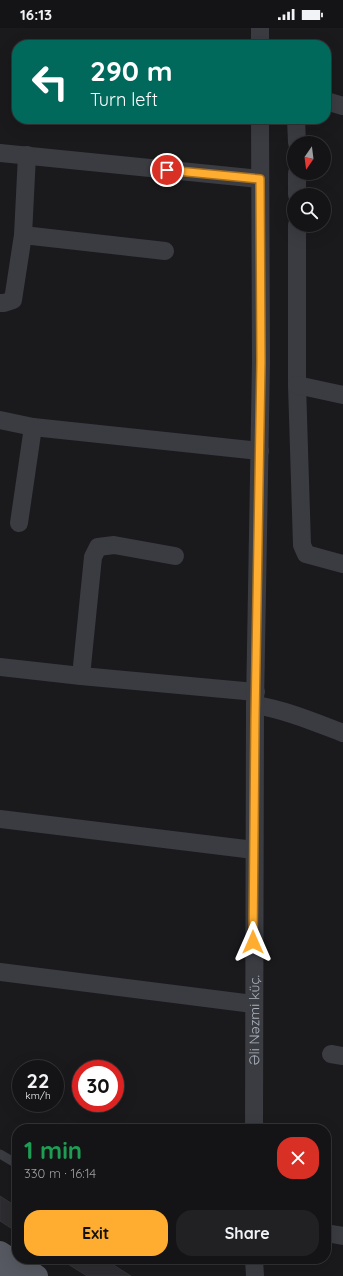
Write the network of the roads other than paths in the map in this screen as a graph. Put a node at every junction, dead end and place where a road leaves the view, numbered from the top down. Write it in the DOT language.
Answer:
graph roads {
  1 [pos="260,28"];
  2 [pos="260,40"];
  3 [pos="331,102"];
  4 [pos="343,106"];
  5 [pos="260,124"];
  6 [pos="296,124"];
  7 [pos="296,136"];
  8 [pos="0,152"];
  9 [pos="27,155"];
  10 [pos="260,179"];
  11 [pos="297,232"];
  12 [pos="23,236"];
  13 [pos="165,252"];
  14 [pos="0,303"];
  15 [pos="298,385"];
  16 [pos="343,395"];
  17 [pos="0,420"];
  18 [pos="33,427"];
  19 [pos="260,451"];
  20 [pos="19,522"];
  21 [pos="175,556"];
  22 [pos="343,564"];
  23 [pos="0,667"];
  24 [pos="81,676"];
  25 [pos="255,699"];
  26 [pos="343,733"];
  27 [pos="0,819"];
  28 [pos="254,850"];
  29 [pos="0,972"];
  30 [pos="253,1004"];
  31 [pos="254,1124"];
  32 [pos="0,1154"];
  33 [pos="12,1161"];
  34 [pos="331,1234"];
  35 [pos="343,1236"];
  36 [pos="0,1252"];
  37 [pos="12,1260"];
  38 [pos="18,1264"];
  39 [pos="254,1264"];
  40 [pos="0,1270"];
  41 [pos="8,1276"];
  42 [pos="37,1276"];
  43 [pos="254,1276"];
  1 -- 2 [label="street"];
  3 -- 4 [label="street"];
  5 -- 10 [label="street, Əli Nəzmi küç."];
  6 -- 7 [label="street"];
  8 -- 9 [label="street"];
  9 -- 10 [label="street"];
  9 -- 12 [label="street"];
  10 -- 19 [label="street, Əli Nəzmi küç."];
  11 -- 15 [label="street"];
  12 -- 13 [label="street"];
  12 -- 14 [label="street"];
  15 -- 16 [label="street"];
  15 -- 22 [label="street"];
  17 -- 18 [label="street"];
  18 -- 19 [label="street"];
  18 -- 20 [label="street"];
  19 -- 25 [label="street, Əli Nəzmi küç."];
  21 -- 24 [label="street"];
  23 -- 24 [label="street"];
  24 -- 25 [label="street"];
  25 -- 26 [label="street"];
  25 -- 28 [label="street, Əli Nəzmi küç."];
  27 -- 28 [label="street"];
  28 -- 30 [label="street, Əli Nəzmi küç."];
  29 -- 30 [label="street"];
  30 -- 31 [label="street, Əli Nəzmi küç."];
  32 -- 33 [label="lane"];
  34 -- 35 [label="street"];
  36 -- 37 [label="main road"];
  38 -- 42 [label="main road"];
  39 -- 43 [label="street"];
  40 -- 41 [label="main road"];
}
